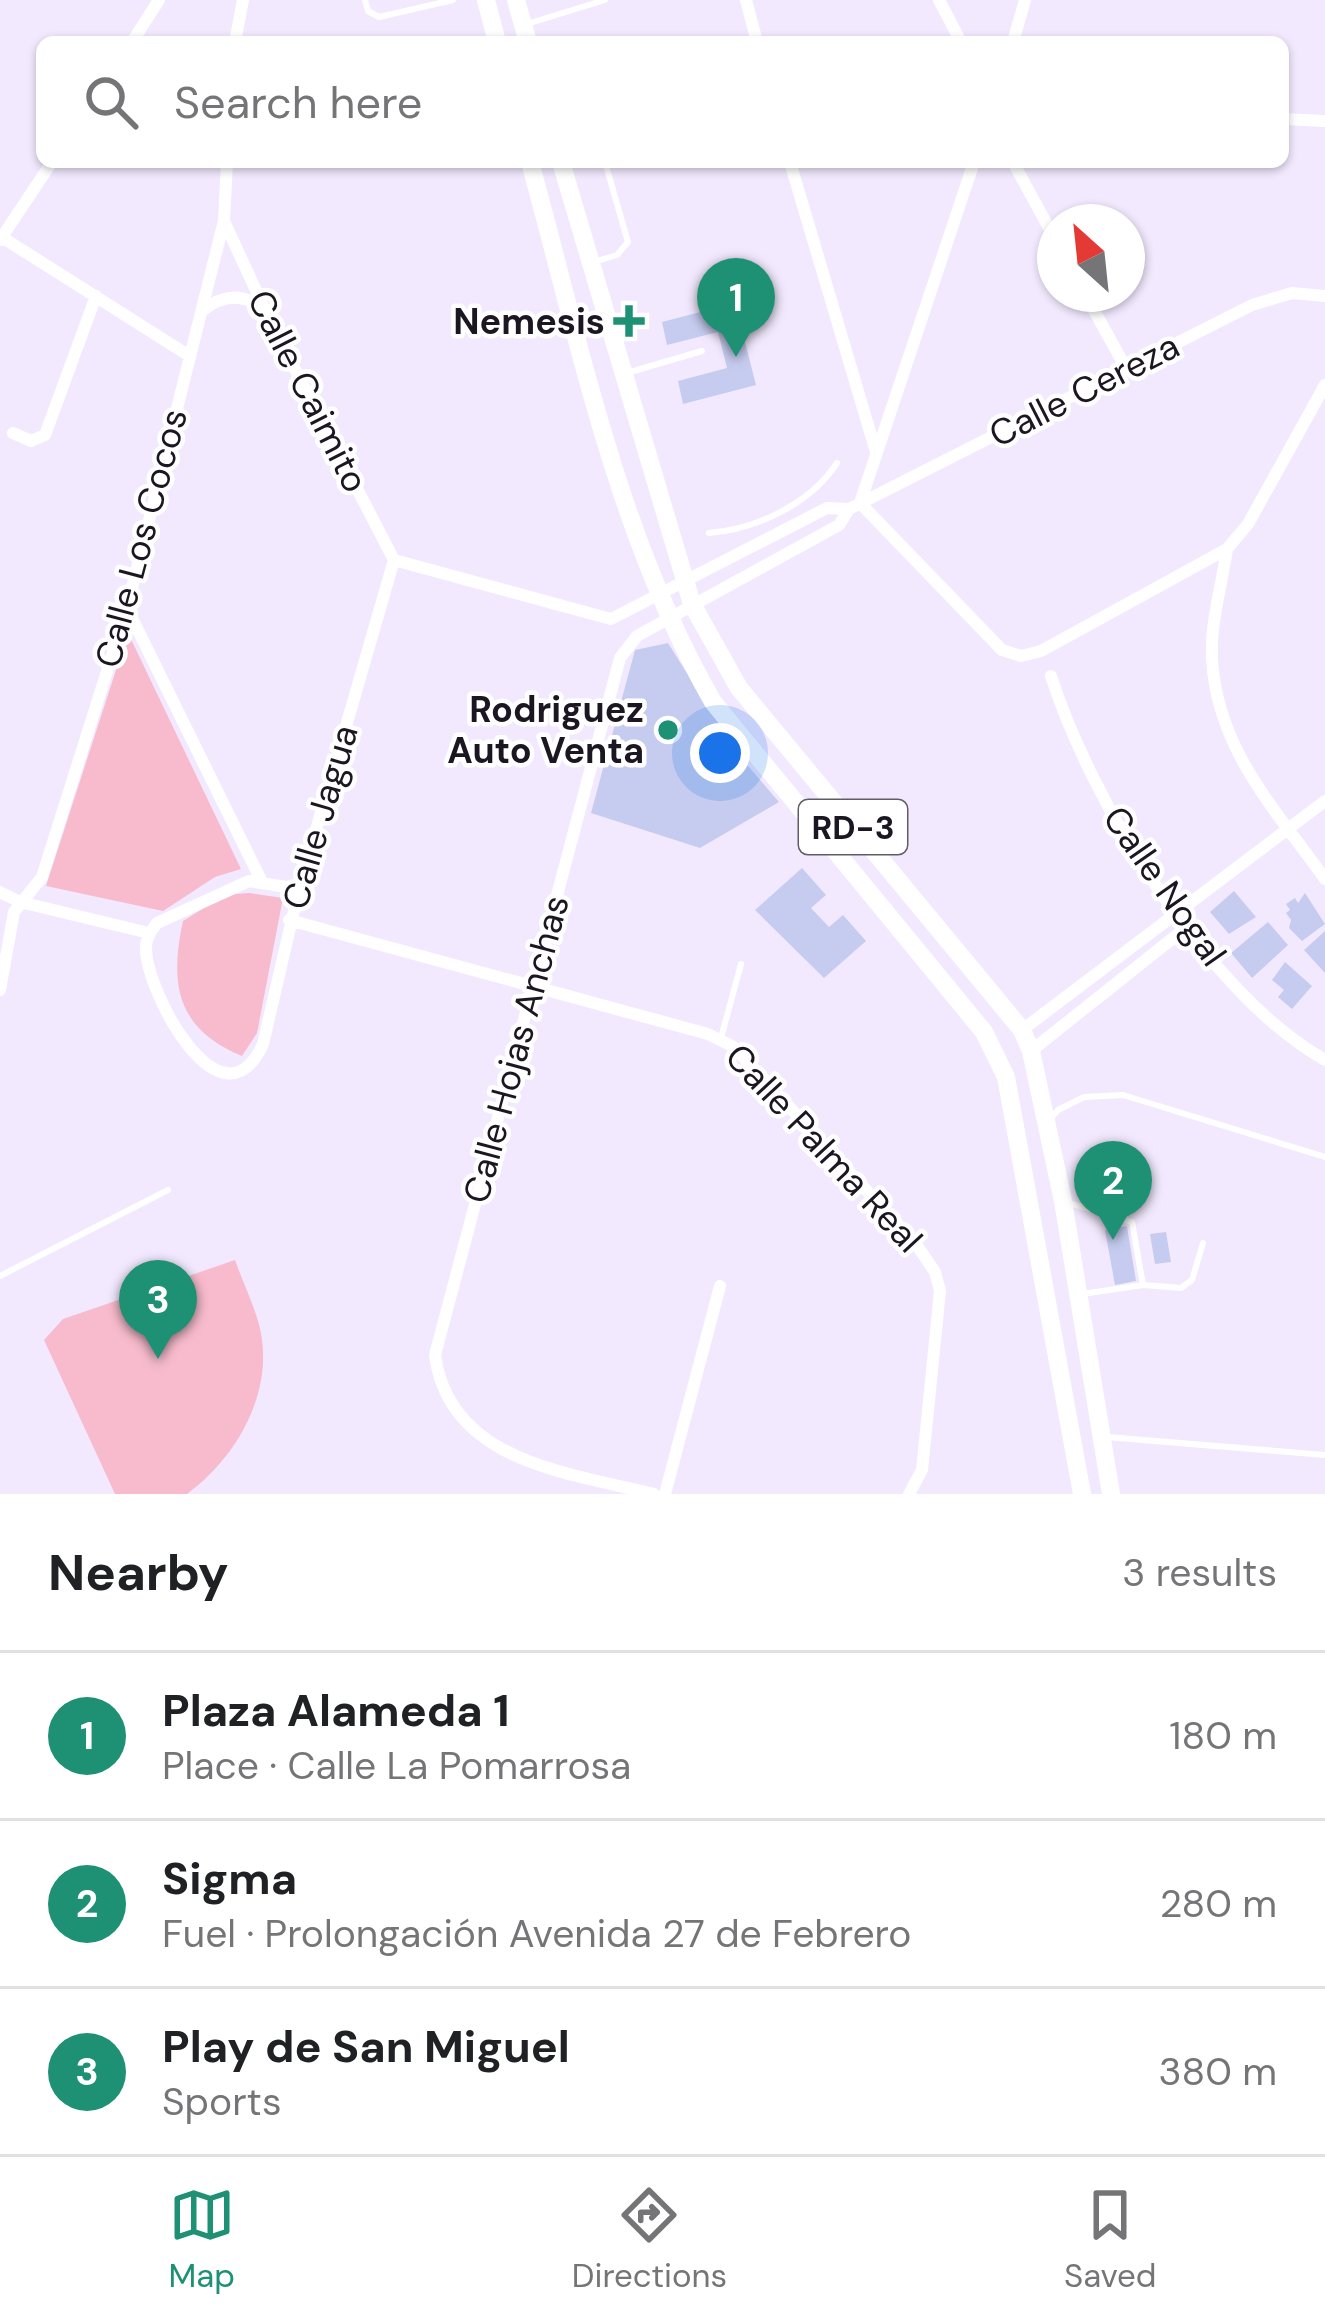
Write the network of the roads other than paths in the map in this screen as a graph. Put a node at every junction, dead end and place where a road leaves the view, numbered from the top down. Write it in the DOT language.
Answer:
graph roads {
  1 [pos="230,0"];
  2 [pos="243,0"];
  3 [pos="365,0"];
  4 [pos="453,0"];
  5 [pos="486,0"];
  6 [pos="516,0"];
  7 [pos="554,0"];
  8 [pos="605,0"];
  9 [pos="746,0"];
  10 [pos="939,0"];
  11 [pos="1025,0"];
  12 [pos="160,1"];
  13 [pos="558,14"];
  14 [pos="237,18"];
  15 [pos="525,33"];
  16 [pos="136,36"];
  17 [pos="236,36"];
  18 [pos="495,36"];
  19 [pos="755,36"];
  20 [pos="958,36"];
  21 [pos="1014,36"];
  22 [pos="1289,119"];
  23 [pos="1325,121"];
  24 [pos="48,168"];
  25 [pos="227,168"];
  26 [pos="532,168"];
  27 [pos="563,168"];
  28 [pos="607,168"];
  29 [pos="792,168"];
  30 [pos="972,168"];
  31 [pos="1015,168"];
  32 [pos="1037,207"];
  33 [pos="224,221"];
  34 [pos="1,238"];
  35 [pos="590,263"];
  36 [pos="96,296"];
  37 [pos="1325,296"];
  38 [pos="265,310"];
  39 [pos="1095,312"];
  40 [pos="199,314"];
  41 [pos="702,351"];
  42 [pos="188,355"];
  43 [pos="1126,368"];
  44 [pos="623,374"];
  45 [pos="1325,385"];
  46 [pos="13,433"];
  47 [pos="876,454"];
  48 [pos="837,463"];
  49 [pos="855,506"];
  50 [pos="777,514"];
  51 [pos="785,531"];
  52 [pos="709,533"];
  53 [pos="1227,549"];
  54 [pos="394,560"];
  55 [pos="686,582"];
  56 [pos="659,596"];
  57 [pos="692,604"];
  58 [pos="127,608"];
  59 [pos="627,614"];
  60 [pos="668,617"];
  61 [pos="637,636"];
  62 [pos="1051,676"];
  63 [pos="1325,802"];
  64 [pos="1289,829"];
  65 [pos="1325,879"];
  66 [pos="261,880"];
  67 [pos="299,889"];
  68 [pos="0,892"];
  69 [pos="20,902"];
  70 [pos="1177,913"];
  71 [pos="289,920"];
  72 [pos="1186,927"];
  73 [pos="149,933"];
  74 [pos="740,964"];
  75 [pos="532,988"];
  76 [pos="0,990"];
  77 [pos="1022,1030"];
  78 [pos="721,1038"];
  79 [pos="1031,1051"];
  80 [pos="1325,1060"];
  81 [pos="1047,1125"];
  82 [pos="1325,1157"];
  83 [pos="168,1190"];
  84 [pos="1063,1201"];
  85 [pos="1203,1243"];
  86 [pos="0,1276"];
  87 [pos="720,1286"];
  88 [pos="1144,1286"];
  89 [pos="1078,1294"];
  90 [pos="1102,1436"];
  91 [pos="1325,1455"];
  92 [pos="654,1494"];
  93 [pos="664,1494"];
  94 [pos="909,1494"];
  95 [pos="1082,1494"];
  96 [pos="1111,1494"];
  1 -- 14 [label="street"];
  2 -- 14 [label="street"];
  3 -- 4 [label="lane"];
  5 -- 18 [label="main road"];
  6 -- 15 [label="main road"];
  7 -- 13 [label="lane"];
  8 -- 13 [label="lane"];
  9 -- 19 [label="street"];
  10 -- 20 [label="street"];
  11 -- 21 [label="street"];
  12 -- 16 [label="street"];
  13 -- 15 [label="lane"];
  14 -- 17 [label="street"];
  22 -- 23 [label="street"];
  24 -- 34 [label="street"];
  25 -- 33 [label="street, Calle Los Cocos"];
  26 -- 56 [label="main road, RD-3"];
  27 -- 35 [label="main road, RD-3"];
  28 -- 35 [label="lane"];
  29 -- 47 [label="street"];
  30 -- 47 [label="street"];
  31 -- 32 [label="street"];
  33 -- 38 [label="street, Calle Caimito"];
  33 -- 40 [label="street, Calle Los Cocos"];
  34 -- 36 [label="street"];
  35 -- 44 [label="main road, RD-3"];
  36 -- 42 [label="street"];
  36 -- 46 [label="street"];
  37 -- 43 [label="street, Calle Cereza"];
  38 -- 40 [label="street"];
  38 -- 54 [label="street, Calle Caimito"];
  39 -- 43 [label="street"];
  40 -- 42 [label="street, Calle Los Cocos"];
  41 -- 44 [label="lane"];
  42 -- 58 [label="street, Calle Los Cocos"];
  43 -- 49 [label="street, Calle Cereza"];
  44 -- 55 [label="main road, RD-3"];
  45 -- 53 [label="street"];
  47 -- 49 [label="street"];
  48 -- 50 [label="lane"];
  49 -- 51 [label="street, Calle Cereza"];
  49 -- 53 [label="street"];
  49 -- 57 [label="street, Calle Cereza"];
  50 -- 51 [label="lane"];
  50 -- 52 [label="lane"];
  51 -- 55 [label="street, Calle Cereza"];
  53 -- 64 [label="street"];
  54 -- 59 [label="street"];
  54 -- 67 [label="street, Calle Jagua"];
  55 -- 56 [label="street, Calle Cereza"];
  55 -- 57 [label="main road, RD-3"];
  56 -- 59 [label="street, Calle Cereza"];
  56 -- 60 [label="main road, RD-3"];
  57 -- 60 [label="street, Calle Cereza"];
  57 -- 77 [label="main road, RD-3"];
  58 -- 66 [label="street"];
  58 -- 69 [label="street, Calle Los Cocos"];
  59 -- 61 [label="street"];
  60 -- 61 [label="street, Calle Cereza"];
  60 -- 95 [label="main road, RD-3"];
  61 -- 75 [label="street, Calle Hojas Anchas"];
  62 -- 70 [label="street, Calle Nogal"];
  63 -- 64 [label="street"];
  64 -- 65 [label="street"];
  64 -- 70 [label="street"];
  66 -- 67 [label="street"];
  66 -- 73 [label="street"];
  67 -- 71 [label="street, Calle Jagua"];
  68 -- 69 [label="street"];
  69 -- 73 [label="street"];
  69 -- 76 [label="street, Calle Los Cocos"];
  70 -- 72 [label="street, Calle Nogal"];
  70 -- 77 [label="street"];
  71 -- 73 [label="street, Calle Jagua"];
  71 -- 75 [label="street, Calle Palma Real"];
  72 -- 79 [label="street"];
  72 -- 80 [label="street, Calle Nogal"];
  74 -- 78 [label="lane"];
  75 -- 78 [label="street, Calle Palma Real"];
  75 -- 92 [label="street, Calle Hojas Anchas"];
  77 -- 79 [label="main road, RD-3"];
  78 -- 94 [label="street, Calle Palma Real"];
  79 -- 81 [label="main road, RD-3"];
  81 -- 82 [label="lane"];
  81 -- 84 [label="main road, RD-3"];
  83 -- 86 [label="lane"];
  84 -- 88 [label="lane"];
  84 -- 89 [label="main road, RD-3"];
  85 -- 88 [label="lane"];
  87 -- 93 [label="street"];
  88 -- 89 [label="lane"];
  89 -- 90 [label="main road, RD-3"];
  90 -- 91 [label="lane"];
  90 -- 96 [label="main road, RD-3"];
}
